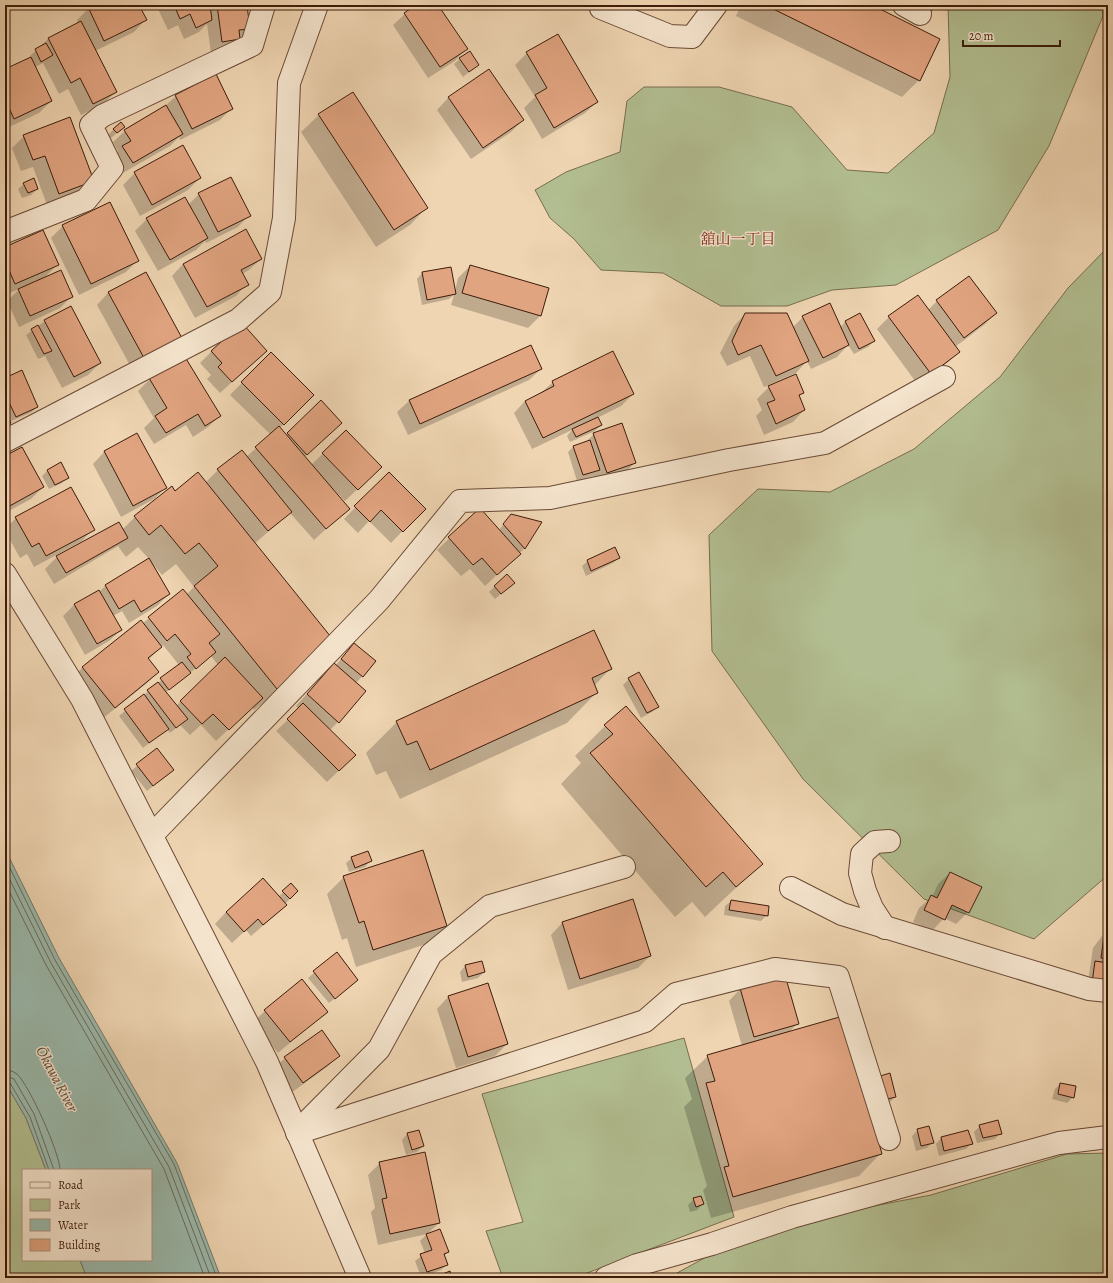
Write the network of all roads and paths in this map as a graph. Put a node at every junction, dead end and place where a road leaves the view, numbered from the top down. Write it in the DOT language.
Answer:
graph roads {
  1 [pos="264,5"];
  2 [pos="317,5"];
  3 [pos="716,5"];
  4 [pos="595,6"];
  5 [pos="5,232"];
  6 [pos="944,377"];
  7 [pos="5,441"];
  8 [pos="5,574"];
  9 [pos="152,835"];
  10 [pos="889,841"];
  11 [pos="624,867"];
  12 [pos="791,888"];
  13 [pos="885,928"];
  14 [pos="1108,991"];
  15 [pos="297,1133"];
  16 [pos="1108,1137"];
  17 [pos="889,1139"];
  18 [pos="360,1278"];
  19 [pos="606,1278"];
  1 -- 5 [label="street"];
  2 -- 7 [label="street"];
  3 -- 4 [label="street"];
  6 -- 9 [label="street"];
  8 -- 9 [label="street"];
  9 -- 15 [label="street"];
  10 -- 13 [label="street"];
  11 -- 15 [label="street"];
  12 -- 13 [label="street"];
  13 -- 14 [label="street"];
  15 -- 17 [label="street"];
  15 -- 18 [label="street"];
  16 -- 19 [label="street"];
}
